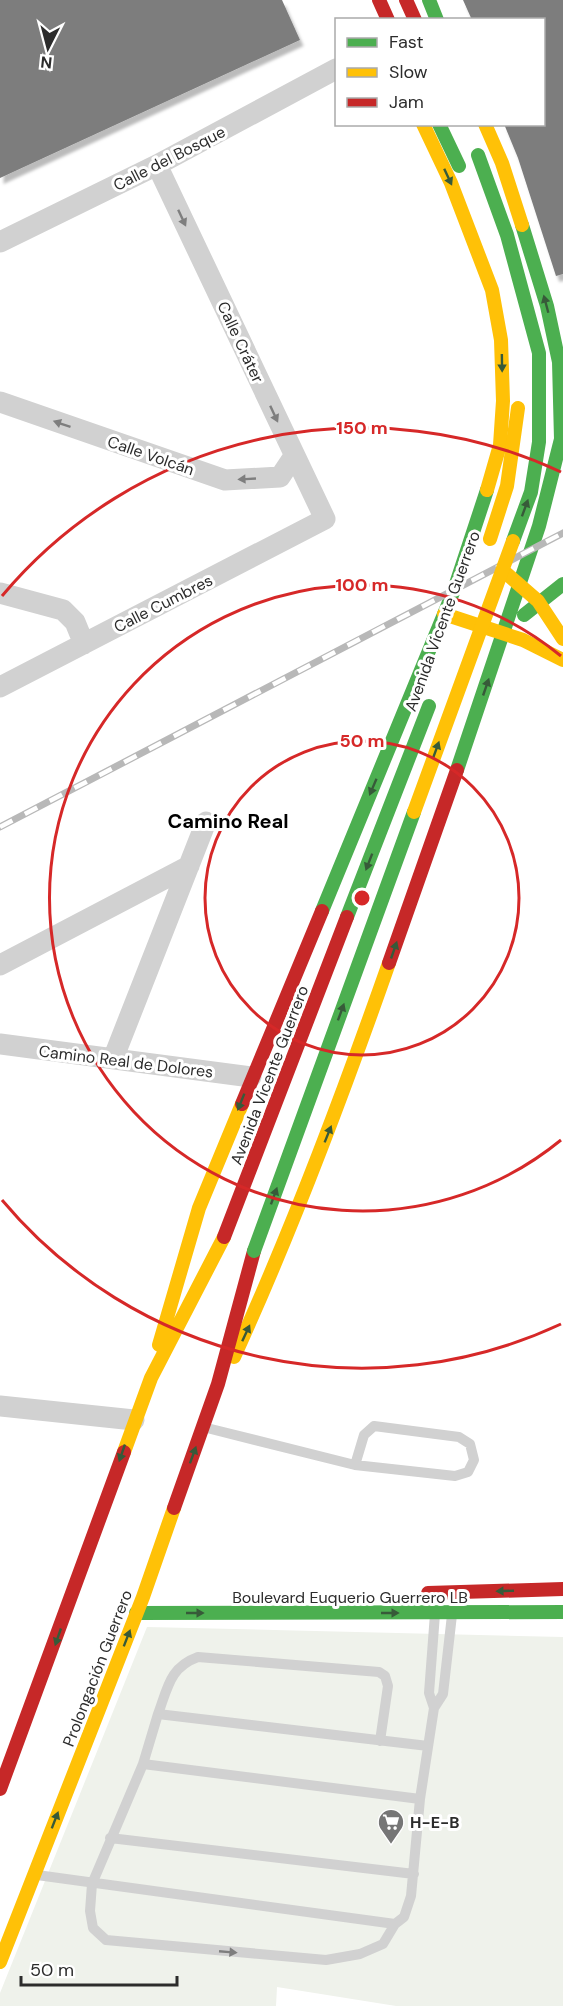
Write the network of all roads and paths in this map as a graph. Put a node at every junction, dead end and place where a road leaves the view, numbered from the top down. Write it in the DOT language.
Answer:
graph roads {
  1 [pos="364,0"];
  2 [pos="379,0"];
  3 [pos="406,0"];
  4 [pos="429,0"];
  5 [pos="372,18"];
  6 [pos="387,18"];
  7 [pos="414,18"];
  8 [pos="436,18"];
  9 [pos="335,70"];
  10 [pos="424,126"];
  11 [pos="440,126"];
  12 [pos="486,126"];
  13 [pos="475,150"];
  14 [pos="157,165"];
  15 [pos="0,243"];
  16 [pos="516,352"];
  17 [pos="519,396"];
  18 [pos="0,402"];
  19 [pos="562,411"];
  20 [pos="562,441"];
  21 [pos="497,455"];
  22 [pos="294,456"];
  23 [pos="559,465"];
  24 [pos="325,519"];
  25 [pos="555,520"];
  26 [pos="539,526"];
  27 [pos="480,554"];
  28 [pos="521,584"];
  29 [pos="563,584"];
  30 [pos="0,593"];
  31 [pos="538,601"];
  32 [pos="464,610"];
  33 [pos="444,614"];
  34 [pos="456,632"];
  35 [pos="504,634"];
  36 [pos="563,639"];
  37 [pos="84,644"];
  38 [pos="563,660"];
  39 [pos="0,687"];
  40 [pos="432,697"];
  41 [pos="206,822"];
  42 [pos="189,866"];
  43 [pos="0,965"];
  44 [pos="0,1044"];
  45 [pos="113,1059"];
  46 [pos="251,1077"];
  47 [pos="151,1378"];
  48 [pos="218,1384"];
  49 [pos="0,1406"];
  50 [pos="134,1420"];
  51 [pos="202,1427"];
  52 [pos="355,1465"];
  53 [pos="563,1589"];
  54 [pos="414,1593"];
  55 [pos="438,1593"];
  56 [pos="563,1612"];
  57 [pos="136,1613"];
  58 [pos="435,1613"];
  59 [pos="452,1613"];
  60 [pos="434,1708"];
  61 [pos="158,1714"];
  62 [pos="380,1741"];
  63 [pos="429,1746"];
  64 [pos="143,1764"];
  65 [pos="0,1790"];
  66 [pos="420,1799"];
  67 [pos="110,1838"];
  68 [pos="34,1874"];
  69 [pos="414,1874"];
  70 [pos="92,1884"];
  71 [pos="395,1924"];
  72 [pos="0,1962"];
  1 -- 5 [label="main road"];
  2 -- 6 [label="main road"];
  3 -- 7 [label="main road"];
  4 -- 8 [label="main road"];
  9 -- 14 [label="street, Calle del Bosque"];
  10 -- 21 [label="main road, one-way"];
  11 -- 16 [label="main road"];
  19 -- 12 [label="main road, one-way"];
  48 -- 13 [label="main road, one-way, bridge"];
  14 -- 15 [label="street, Calle del Bosque"];
  14 -- 22 [label="street, Calle Cráter, one-way"];
  17 -- 27 [label="main road, Avenida Vicente Guerrero, bridge"];
  22 -- 18 [label="street, Calle Volcán, one-way"];
  19 -- 20 [label="main road"];
  20 -- 23 [label="main road"];
  21 -- 23 [label="main road"];
  21 -- 27 [label="main road"];
  22 -- 24 [label="street, Calle Cráter"];
  23 -- 26 [label="main road"];
  24 -- 37 [label="street, Calle Cumbres"];
  25 -- 26 [label="main road"];
  26 -- 27 [label="main road"];
  26 -- 28 [label="main road"];
  27 -- 28 [label="main road"];
  27 -- 33 [label="main road"];
  28 -- 31 [label="main road"];
  28 -- 35 [label="main road"];
  29 -- 31 [label="main road"];
  30 -- 37 [label="street"];
  31 -- 35 [label="main road"];
  31 -- 36 [label="main road"];
  32 -- 34 [label="main road, Avenida Vicente Guerrero"];
  33 -- 35 [label="main road"];
  33 -- 46 [label="main road, one-way"];
  35 -- 38 [label="main road"];
  48 -- 35 [label="main road, one-way"];
  37 -- 39 [label="street, Calle Cumbres"];
  40 -- 47 [label="main road, Avenida Vicente Guerrero, one-way, bridge"];
  41 -- 42 [label="street"];
  42 -- 43 [label="street"];
  42 -- 45 [label="street"];
  44 -- 45 [label="street, Camino Real de Dolores"];
  45 -- 46 [label="street, Camino Real de Dolores"];
  46 -- 47 [label="main road, one-way"];
  47 -- 50 [label="main road"];
  48 -- 51 [label="main road, Prolongación Guerrero"];
  49 -- 50 [label="street"];
  50 -- 65 [label="main road, one-way"];
  51 -- 52 [label="lane"];
  57 -- 51 [label="main road, Prolongación Guerrero, one-way"];
  52 -- 52 [label="lane"];
  53 -- 55 [label="main road, Boulevard Euquerio Guerrero LB, one-way"];
  54 -- 55 [label="main road, Boulevard Euquerio Guerrero LB"];
  55 -- 58 [label="lane"];
  56 -- 59 [label="main road, Boulevard Euquerio Guerrero LB"];
  57 -- 58 [label="main road, Boulevard Euquerio Guerrero LB, one-way"];
  68 -- 57 [label="main road, Prolongación Guerrero, one-way"];
  58 -- 59 [label="main road, Boulevard Euquerio Guerrero LB"];
  58 -- 60 [label="lane"];
  59 -- 60 [label="lane"];
  60 -- 63 [label="lane"];
  61 -- 62 [label="lane"];
  61 -- 62 [label="lane"];
  61 -- 64 [label="lane"];
  62 -- 63 [label="lane"];
  63 -- 66 [label="lane"];
  64 -- 66 [label="lane"];
  64 -- 67 [label="lane"];
  66 -- 69 [label="lane"];
  67 -- 69 [label="lane"];
  67 -- 70 [label="lane"];
  68 -- 70 [label="lane"];
  68 -- 72 [label="main road, Prolongación Guerrero"];
  69 -- 71 [label="lane"];
  70 -- 71 [label="lane"];
  70 -- 71 [label="lane, one-way"];
}
